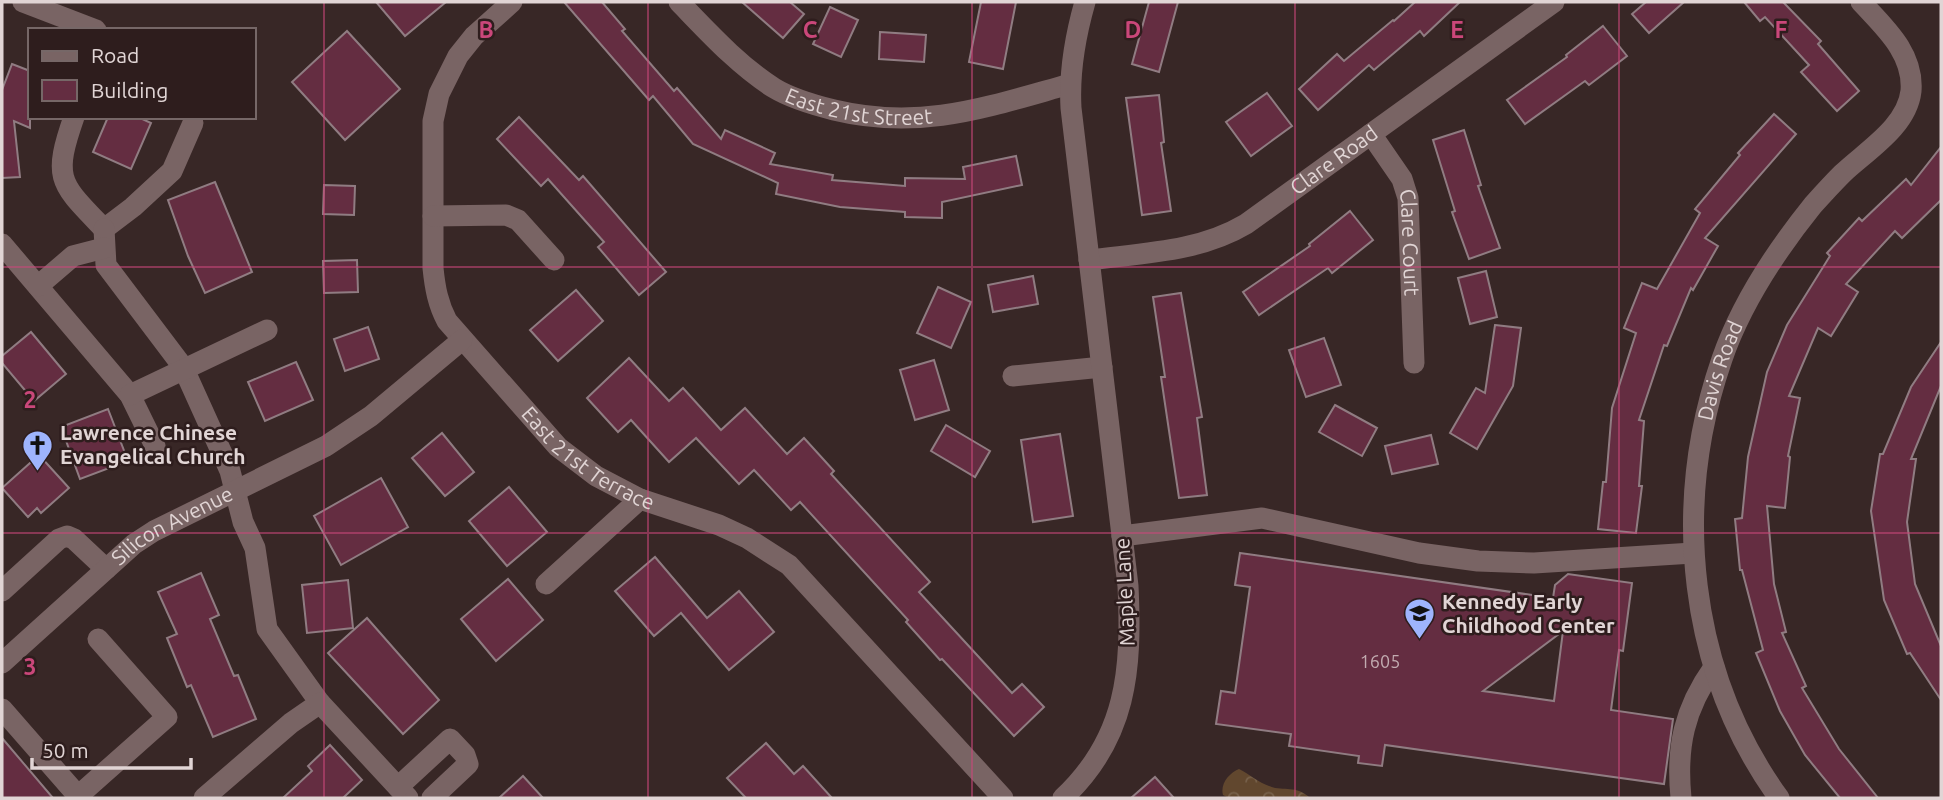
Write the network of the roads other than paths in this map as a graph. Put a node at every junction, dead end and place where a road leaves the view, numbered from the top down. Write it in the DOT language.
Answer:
graph roads {
  1 [pos="23,2"];
  2 [pos="512,2"];
  3 [pos="679,2"];
  4 [pos="1085,2"];
  5 [pos="1553,2"];
  6 [pos="1861,2"];
  7 [pos="91,28"];
  8 [pos="1070,84"];
  9 [pos="73,119"];
  10 [pos="193,123"];
  11 [pos="1371,134"];
  12 [pos="433,216"];
  13 [pos="104,239"];
  14 [pos="2,244"];
  15 [pos="554,260"];
  16 [pos="1089,260"];
  17 [pos="38,286"];
  18 [pos="267,330"];
  19 [pos="462,340"];
  20 [pos="1413,363"];
  21 [pos="1102,367"];
  22 [pos="183,368"];
  23 [pos="1013,376"];
  24 [pos="130,395"];
  25 [pos="155,446"];
  26 [pos="235,491"];
  27 [pos="640,499"];
  28 [pos="1122,536"];
  29 [pos="1693,553"];
  30 [pos="106,569"];
  31 [pos="547,584"];
  32 [pos="2,591"];
  33 [pos="99,639"];
  34 [pos="2,663"];
  35 [pos="1714,667"];
  36 [pos="320,703"];
  37 [pos="2,709"];
  38 [pos="403,792"];
  39 [pos="204,798"];
  40 [pos="432,798"];
  41 [pos="1003,798"];
  42 [pos="1063,798"];
  43 [pos="1681,798"];
  44 [pos="1779,798"];
  1 -- 7 [label="street"];
  2 -- 12 [label="street, East 21st Terrace"];
  3 -- 8 [label="street, East 21st Street"];
  4 -- 8 [label="street, Maple Lane"];
  5 -- 11 [label="street, Clare Road"];
  6 -- 29 [label="street, Davis Road"];
  8 -- 16 [label="street, Maple Lane"];
  9 -- 13 [label="street"];
  10 -- 13 [label="street"];
  11 -- 16 [label="street, Clare Road"];
  11 -- 20 [label="street, Clare Court"];
  12 -- 15 [label="street"];
  12 -- 19 [label="street, East 21st Terrace"];
  13 -- 17 [label="street"];
  13 -- 22 [label="street"];
  14 -- 17 [label="street"];
  16 -- 21 [label="street, Maple Lane"];
  17 -- 24 [label="street"];
  18 -- 22 [label="street"];
  19 -- 26 [label="street, Silicon Avenue"];
  19 -- 27 [label="street, East 21st Terrace"];
  21 -- 23 [label="street"];
  21 -- 28 [label="street, Maple Lane"];
  22 -- 24 [label="street"];
  22 -- 26 [label="street"];
  24 -- 25 [label="street"];
  26 -- 30 [label="street, Silicon Avenue"];
  26 -- 36 [label="street"];
  27 -- 31 [label="street"];
  27 -- 41 [label="street, East 21st Terrace"];
  28 -- 29 [label="street"];
  28 -- 42 [label="street, Maple Lane"];
  29 -- 35 [label="street, Davis Road"];
  30 -- 32 [label="street"];
  30 -- 34 [label="street, Silicon Avenue"];
  33 -- 37 [label="street"];
  35 -- 43 [label="street"];
  35 -- 44 [label="street, Davis Road"];
  36 -- 38 [label="street"];
  36 -- 39 [label="street"];
  38 -- 40 [label="street"];
}
